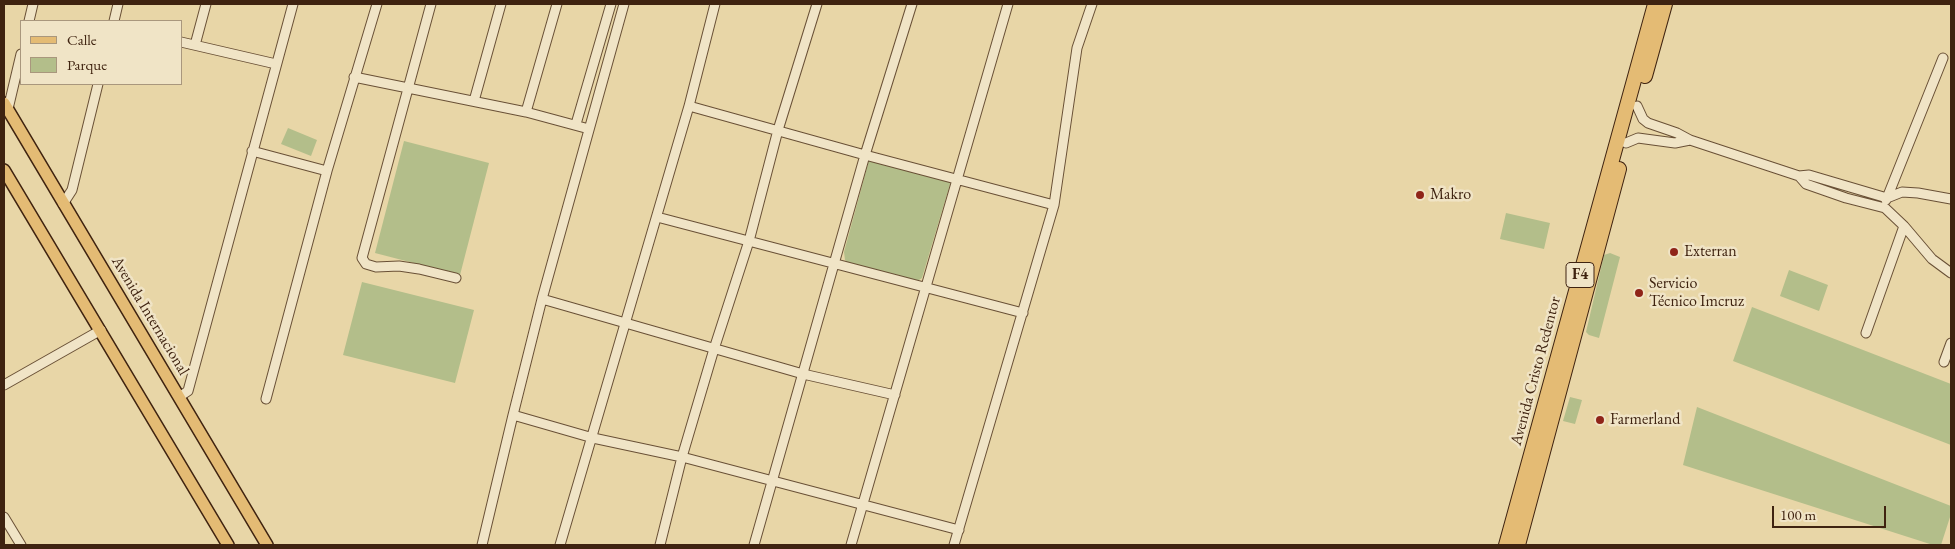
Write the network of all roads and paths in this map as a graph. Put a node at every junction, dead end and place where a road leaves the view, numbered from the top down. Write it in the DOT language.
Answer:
graph roads {
  1 [pos="33,4"];
  2 [pos="118,4"];
  3 [pos="206,4"];
  4 [pos="293,4"];
  5 [pos="376,4"];
  6 [pos="431,4"];
  7 [pos="501,4"];
  8 [pos="557,4"];
  9 [pos="611,4"];
  10 [pos="624,4"];
  11 [pos="715,4"];
  12 [pos="817,4"];
  13 [pos="912,4"];
  14 [pos="1008,4"];
  15 [pos="1092,4"];
  16 [pos="1655,4"];
  17 [pos="1665,4"];
  18 [pos="29,20"];
  19 [pos="114,20"];
  20 [pos="182,42"];
  21 [pos="195,45"];
  22 [pos="20,57"];
  23 [pos="1943,58"];
  24 [pos="276,64"];
  25 [pos="354,78"];
  26 [pos="98,85"];
  27 [pos="407,89"];
  28 [pos="474,101"];
  29 [pos="6,106"];
  30 [pos="689,106"];
  31 [pos="1637,106"];
  32 [pos="526,112"];
  33 [pos="576,124"];
  34 [pos="588,129"];
  35 [pos="778,130"];
  36 [pos="1690,140"];
  37 [pos="1626,143"];
  38 [pos="252,151"];
  39 [pos="865,155"];
  40 [pos="4,170"];
  41 [pos="327,170"];
  42 [pos="1799,176"];
  43 [pos="957,180"];
  44 [pos="1849,187"];
  45 [pos="1846,198"];
  46 [pos="1887,198"];
  47 [pos="1951,199"];
  48 [pos="62,204"];
  49 [pos="1054,205"];
  50 [pos="1885,208"];
  51 [pos="657,217"];
  52 [pos="1904,226"];
  53 [pos="749,241"];
  54 [pos="835,263"];
  55 [pos="1951,273"];
  56 [pos="456,278"];
  57 [pos="926,289"];
  58 [pos="542,300"];
  59 [pos="1023,313"];
  60 [pos="627,324"];
  61 [pos="101,330"];
  62 [pos="1866,333"];
  63 [pos="1951,343"];
  64 [pos="714,350"];
  65 [pos="1944,362"];
  66 [pos="803,374"];
  67 [pos="4,385"];
  68 [pos="895,395"];
  69 [pos="179,397"];
  70 [pos="266,399"];
  71 [pos="512,416"];
  72 [pos="593,438"];
  73 [pos="682,457"];
  74 [pos="772,480"];
  75 [pos="863,505"];
  76 [pos="4,517"];
  77 [pos="959,530"];
  78 [pos="563,544"];
  79 [pos="20,545"];
  80 [pos="228,545"];
  81 [pos="267,545"];
  82 [pos="482,545"];
  83 [pos="660,545"];
  84 [pos="754,545"];
  85 [pos="851,545"];
  86 [pos="954,545"];
  87 [pos="1506,545"];
  88 [pos="1518,545"];
  1 -- 18 [label="street"];
  2 -- 19 [label="street"];
  3 -- 21 [label="street"];
  4 -- 24 [label="street"];
  5 -- 25 [label="street"];
  6 -- 27 [label="street"];
  7 -- 28 [label="street"];
  8 -- 32 [label="street"];
  9 -- 33 [label="street"];
  10 -- 34 [label="street"];
  11 -- 30 [label="street"];
  12 -- 35 [label="street"];
  13 -- 39 [label="street"];
  14 -- 43 [label="street"];
  15 -- 49 [label="street"];
  16 -- 87 [label="highway, Avenida Cristo Redentor / F4"];
  17 -- 31 [label="highway, Avenida Cristo Redentor / F4"];
  20 -- 21 [label="street"];
  21 -- 24 [label="street"];
  22 -- 29 [label="street"];
  23 -- 46 [label="street"];
  24 -- 38 [label="street"];
  25 -- 27 [label="street"];
  25 -- 41 [label="street"];
  26 -- 48 [label="street"];
  27 -- 28 [label="street"];
  27 -- 56 [label="street"];
  28 -- 32 [label="street"];
  29 -- 48 [label="main road, Avenida Internacional"];
  30 -- 35 [label="street"];
  30 -- 51 [label="street"];
  31 -- 36 [label="street"];
  31 -- 37 [label="highway, Avenida Cristo Redentor / F4"];
  32 -- 33 [label="street"];
  33 -- 34 [label="street"];
  34 -- 58 [label="street"];
  35 -- 39 [label="street"];
  35 -- 53 [label="street"];
  36 -- 37 [label="street"];
  36 -- 42 [label="street"];
  37 -- 88 [label="highway, Avenida Cristo Redentor / F4"];
  38 -- 41 [label="street"];
  38 -- 69 [label="street"];
  39 -- 43 [label="street"];
  39 -- 54 [label="street"];
  40 -- 61 [label="main road"];
  41 -- 70 [label="street"];
  42 -- 44 [label="street"];
  42 -- 45 [label="street"];
  43 -- 49 [label="street"];
  43 -- 57 [label="street"];
  44 -- 45 [label="street"];
  44 -- 46 [label="street"];
  45 -- 50 [label="street"];
  46 -- 47 [label="street"];
  46 -- 50 [label="street"];
  48 -- 69 [label="main road, Avenida Internacional"];
  49 -- 59 [label="street"];
  50 -- 52 [label="street"];
  51 -- 53 [label="street"];
  51 -- 60 [label="street"];
  52 -- 55 [label="street"];
  52 -- 62 [label="street"];
  53 -- 54 [label="street"];
  53 -- 64 [label="street"];
  54 -- 57 [label="street"];
  54 -- 66 [label="street"];
  57 -- 59 [label="street"];
  57 -- 68 [label="street"];
  58 -- 60 [label="street"];
  58 -- 71 [label="street"];
  59 -- 77 [label="street"];
  60 -- 64 [label="street"];
  60 -- 72 [label="street"];
  61 -- 67 [label="street"];
  61 -- 80 [label="main road"];
  63 -- 65 [label="street"];
  64 -- 66 [label="street"];
  64 -- 73 [label="street"];
  66 -- 68 [label="street"];
  66 -- 74 [label="street"];
  68 -- 75 [label="street"];
  69 -- 81 [label="main road, Avenida Internacional"];
  71 -- 72 [label="street"];
  71 -- 82 [label="street"];
  72 -- 73 [label="street"];
  72 -- 78 [label="street"];
  73 -- 74 [label="street"];
  73 -- 83 [label="street"];
  74 -- 75 [label="street"];
  74 -- 84 [label="street"];
  75 -- 77 [label="street"];
  75 -- 85 [label="street"];
  76 -- 79 [label="street"];
  77 -- 86 [label="street"];
}
